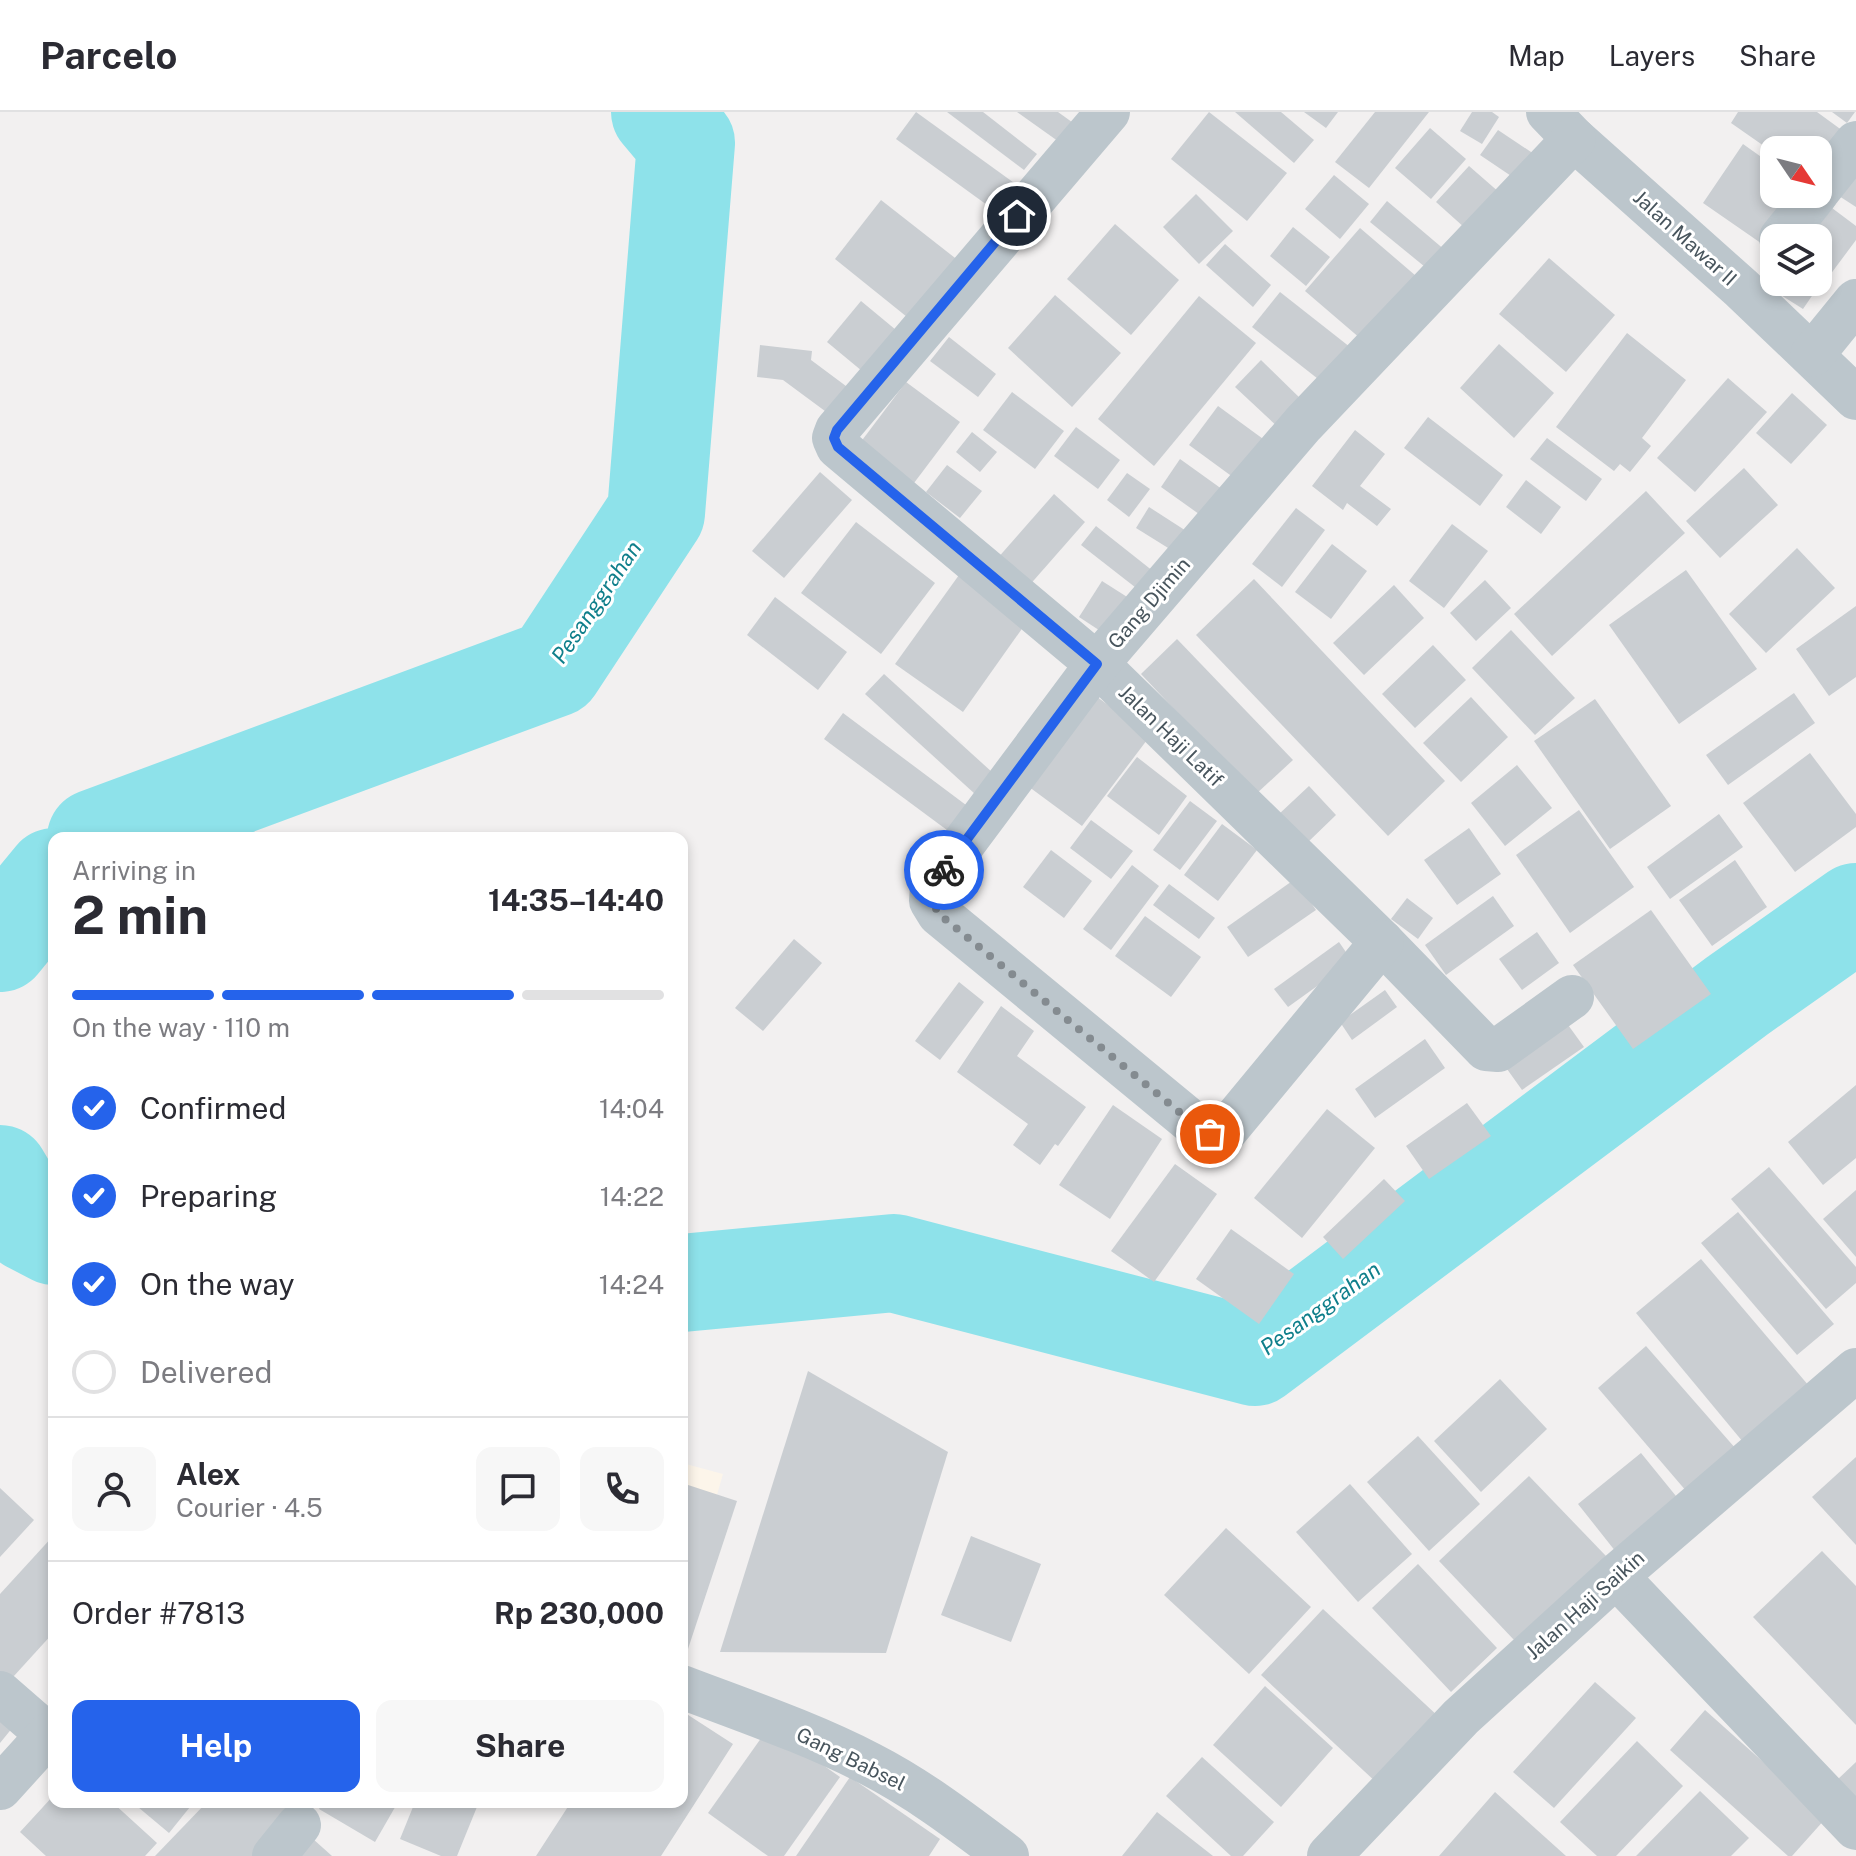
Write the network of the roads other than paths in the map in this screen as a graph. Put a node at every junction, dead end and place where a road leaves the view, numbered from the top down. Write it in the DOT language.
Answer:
graph roads {
  1 [pos="1108,112"];
  2 [pos="1561,126"];
  3 [pos="1856,143"];
  4 [pos="1832,173"];
  5 [pos="1804,208"];
  6 [pos="1792,224"];
  7 [pos="1760,264"];
  8 [pos="1741,288"];
  9 [pos="1856,301"];
  10 [pos="1812,355"];
  11 [pos="1856,398"];
  12 [pos="1097,664"];
  13 [pos="1382,942"];
  14 [pos="1572,997"];
  15 [pos="1856,1370"];
  16 [pos="1616,1576"];
  17 [pos="688,1689"];
  18 [pos="0,1693"];
  19 [pos="48,1734"];
  20 [pos="48,1740"];
  21 [pos="0,1788"];
  22 [pos="1856,1828"];
  23 [pos="1007,1856"];
  24 [pos="1329,1856"];
  1 -- 12 [label="street, Jalan Haji Latif"];
  2 -- 8 [label="street, Jalan Mawar II"];
  2 -- 12 [label="street, Gang Djimin"];
  3 -- 4 [label="street"];
  5 -- 6 [label="street"];
  7 -- 8 [label="street"];
  8 -- 10 [label="street, Jalan Mawar II"];
  9 -- 10 [label="street"];
  10 -- 11 [label="street, Jalan Mawar II"];
  12 -- 13 [label="street, Jalan Haji Latif"];
  12 -- 13 [label="street, Gang Djimin"];
  13 -- 14 [label="street, Jalan Haji Latif"];
  15 -- 16 [label="street, Jalan Haji Saikin"];
  16 -- 22 [label="street"];
  16 -- 24 [label="street, Jalan Haji Saikin"];
  17 -- 23 [label="street, Gang Babsel"];
  18 -- 19 [label="street"];
  20 -- 21 [label="street"];
}
